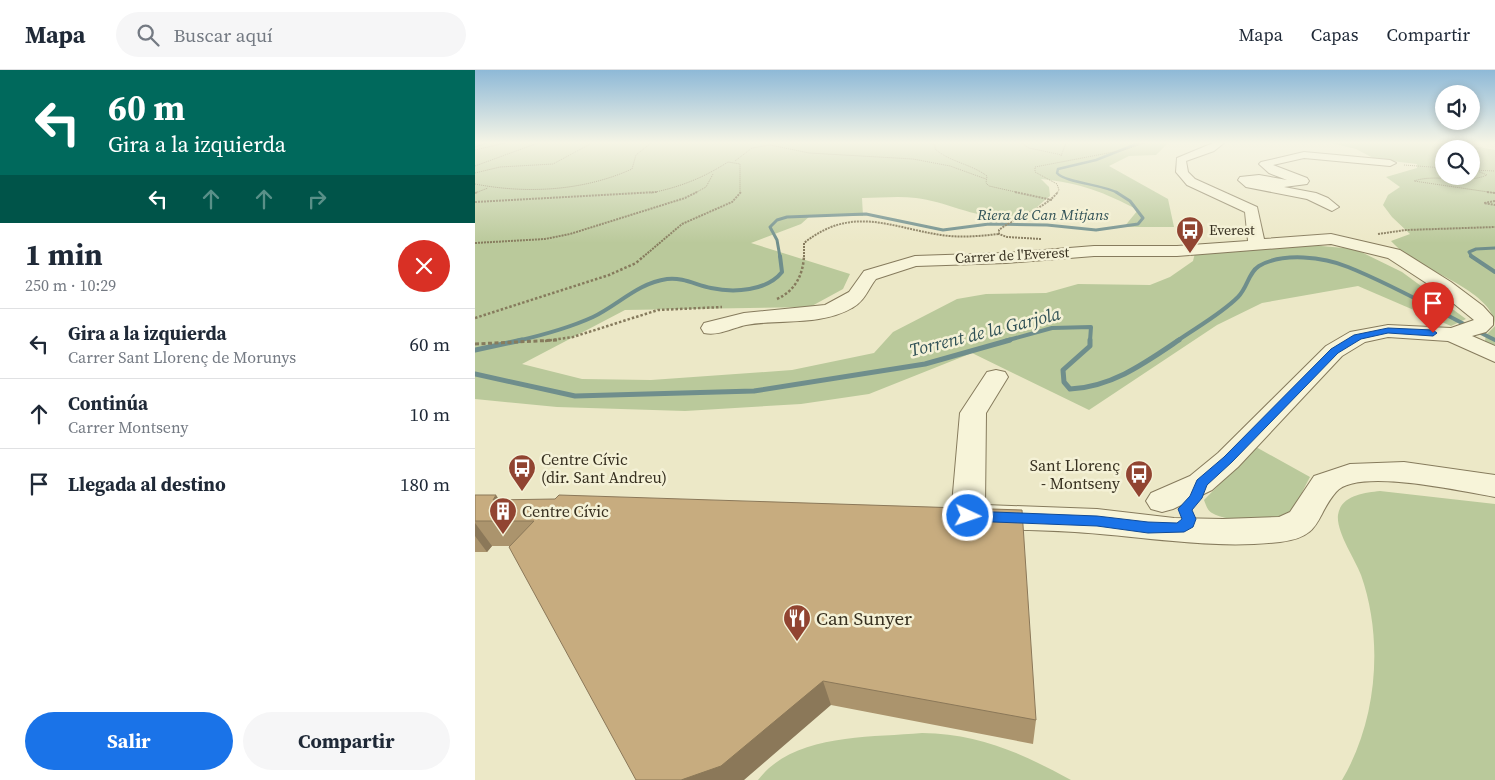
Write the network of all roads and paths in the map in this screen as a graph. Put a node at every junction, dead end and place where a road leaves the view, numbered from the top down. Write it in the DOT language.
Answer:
graph roads {
  1 [pos="612,176"];
  2 [pos="708,176"];
  3 [pos="712,176"];
  4 [pos="741,176"];
  5 [pos="981,176"];
  6 [pos="1043,176"];
  7 [pos="1183,176"];
  8 [pos="1288,176"];
  9 [pos="986,178"];
  10 [pos="1435,178"];
  11 [pos="475,184"];
  12 [pos="1435,184"];
  13 [pos="1441,185"];
  14 [pos="491,187"];
  15 [pos="475,193"];
  16 [pos="1495,193"];
  17 [pos="1052,200"];
  18 [pos="1495,201"];
  19 [pos="475,202"];
  20 [pos="1495,205"];
  21 [pos="1246,206"];
  22 [pos="1495,227"];
  23 [pos="999,234"];
  24 [pos="1372,235"];
  25 [pos="1049,239"];
  26 [pos="475,243"];
  27 [pos="1257,244"];
  28 [pos="774,299"];
  29 [pos="723,308"];
  30 [pos="475,317"];
  31 [pos="712,328"];
  32 [pos="1452,335"];
  33 [pos="475,344"];
  34 [pos="1495,355"];
  35 [pos="997,377"];
  36 [pos="1495,486"];
  37 [pos="1174,509"];
  1 -- 14 [label="path"];
  2 -- 19 [label="path"];
  3 -- 26 [label="path"];
  4 -- 30 [label="path"];
  5 -- 9 [label="path"];
  6 -- 17 [label="path"];
  7 -- 21 [label="street"];
  8 -- 21 [label="street"];
  9 -- 17 [label="path"];
  10 -- 12 [label="path"];
  11 -- 14 [label="path"];
  13 -- 16 [label="path"];
  14 -- 15 [label="path"];
  17 -- 23 [label="path"];
  18 -- 20 [label="path"];
  21 -- 27 [label="street"];
  22 -- 24 [label="path"];
  23 -- 25 [label="path"];
  23 -- 28 [label="path"];
  27 -- 31 [label="street, Carrer de l'Everest"];
  27 -- 32 [label="street, Carrer de l'Everest"];
  29 -- 33 [label="path"];
  32 -- 34 [label="street"];
  32 -- 37 [label="street"];
  35 -- 37 [label="street"];
  36 -- 37 [label="street"];
}
